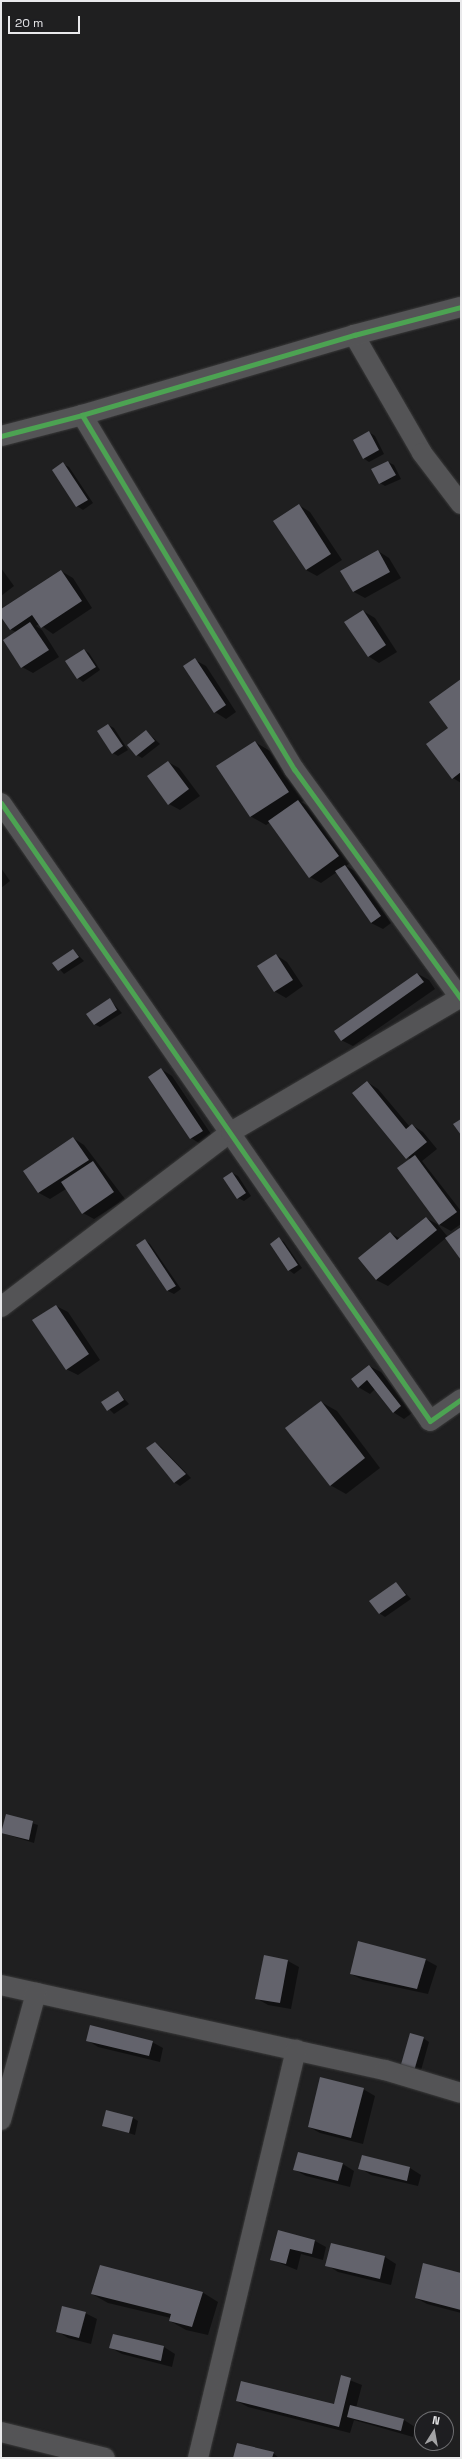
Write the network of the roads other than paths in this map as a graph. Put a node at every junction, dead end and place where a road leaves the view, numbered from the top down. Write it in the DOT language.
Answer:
graph roads {
  1 [pos="461,307"];
  2 [pos="354,335"];
  3 [pos="82,415"];
  4 [pos="1,436"];
  5 [pos="1,446"];
  6 [pos="461,504"];
  7 [pos="1,803"];
  8 [pos="461,998"];
  9 [pos="231,1132"];
  10 [pos="1,1307"];
  11 [pos="461,1399"];
  12 [pos="1,1986"];
  13 [pos="36,1993"];
  14 [pos="296,2050"];
  15 [pos="461,2093"];
  16 [pos="1,2120"];
  17 [pos="1,2432"];
  18 [pos="105,2458"];
  19 [pos="198,2458"];
  1 -- 2 [label="street"];
  2 -- 3 [label="street"];
  2 -- 6 [label="street"];
  3 -- 4 [label="street"];
  3 -- 5 [label="street"];
  3 -- 8 [label="street"];
  7 -- 9 [label="street"];
  8 -- 9 [label="street"];
  9 -- 10 [label="street"];
  9 -- 11 [label="street"];
  12 -- 13 [label="street"];
  13 -- 14 [label="street"];
  13 -- 16 [label="street"];
  14 -- 15 [label="street"];
  14 -- 19 [label="street"];
  17 -- 18 [label="street"];
}
